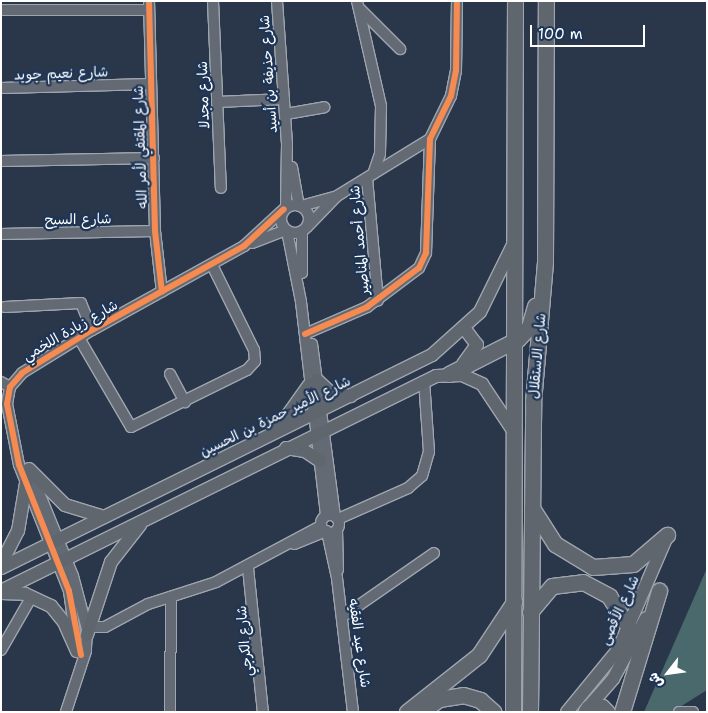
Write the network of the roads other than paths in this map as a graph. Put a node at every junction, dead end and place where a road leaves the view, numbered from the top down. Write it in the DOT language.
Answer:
graph roads {
  1 [pos="213,1"];
  2 [pos="277,1"];
  3 [pos="457,1"];
  4 [pos="515,1"];
  5 [pos="546,1"];
  6 [pos="358,5"];
  7 [pos="149,6"];
  8 [pos="1,10"];
  9 [pos="400,49"];
  10 [pos="151,84"];
  11 [pos="1,88"];
  12 [pos="284,100"];
  13 [pos="217,102"];
  14 [pos="324,107"];
  15 [pos="286,114"];
  16 [pos="430,139"];
  17 [pos="287,144"];
  18 [pos="154,158"];
  19 [pos="1,161"];
  20 [pos="370,176"];
  21 [pos="221,188"];
  22 [pos="337,196"];
  23 [pos="300,205"];
  24 [pos="285,208"];
  25 [pos="304,229"];
  26 [pos="287,230"];
  27 [pos="155,231"];
  28 [pos="1,234"];
  29 [pos="515,241"];
  30 [pos="244,246"];
  31 [pos="212,265"];
  32 [pos="162,292"];
  33 [pos="543,292"];
  34 [pos="378,301"];
  35 [pos="5,307"];
  36 [pos="465,329"];
  37 [pos="92,330"];
  38 [pos="308,333"];
  39 [pos="79,338"];
  40 [pos="514,342"];
  41 [pos="170,374"];
  42 [pos="449,374"];
  43 [pos="424,381"];
  44 [pos="313,382"];
  45 [pos="6,384"];
  46 [pos="351,396"];
  47 [pos="185,402"];
  48 [pos="317,413"];
  49 [pos="274,432"];
  50 [pos="514,432"];
  51 [pos="320,433"];
  52 [pos="286,448"];
  53 [pos="320,461"];
  54 [pos="26,465"];
  55 [pos="326,474"];
  56 [pos="26,483"];
  57 [pos="531,507"];
  58 [pos="104,516"];
  59 [pos="149,516"];
  60 [pos="330,524"];
  61 [pos="667,535"];
  62 [pos="54,541"];
  63 [pos="434,553"];
  64 [pos="62,561"];
  65 [pos="1,564"];
  66 [pos="1,568"];
  67 [pos="248,568"];
  68 [pos="659,591"];
  69 [pos="1,592"];
  70 [pos="32,596"];
  71 [pos="171,599"];
  72 [pos="514,601"];
  73 [pos="530,612"];
  74 [pos="342,617"];
  75 [pos="630,629"];
  76 [pos="90,631"];
  77 [pos="1,650"];
  78 [pos="79,653"];
  79 [pos="586,710"];
  80 [pos="66,712"];
  81 [pos="170,712"];
  82 [pos="263,712"];
  83 [pos="353,712"];
  84 [pos="407,712"];
  85 [pos="421,712"];
  86 [pos="494,712"];
  87 [pos="513,712"];
  88 [pos="530,712"];
  89 [pos="567,712"];
  90 [pos="607,712"];
  91 [pos="622,712"];
  92 [pos="679,712"];
  93 [pos="685,712"];
  94 [pos="693,712"];
  1 -- 13 [label="street, شارع مجدلا"];
  2 -- 12 [label="street, شارع حذيفة بن أسيد"];
  3 -- 16 [label="street"];
  4 -- 29 [label="highway, شارع الاستقلال"];
  5 -- 33 [label="highway, شارع الاستقلال"];
  6 -- 9 [label="street"];
  6 -- 20 [label="street"];
  7 -- 8 [label="street"];
  7 -- 10 [label="street, شارع المقتفي لأمر الله"];
  10 -- 11 [label="street, شارع نعيم جويد"];
  10 -- 18 [label="street, شارع المقتفي لأمر الله"];
  12 -- 13 [label="street"];
  12 -- 15 [label="street, شارع حذيفة بن أسيد"];
  13 -- 21 [label="street, شارع مجدلا"];
  14 -- 15 [label="street"];
  15 -- 17 [label="street, شارع حذيفة بن أسيد"];
  16 -- 20 [label="street"];
  16 -- 34 [label="street"];
  17 -- 23 [label="street, شارع حذيفة بن أسيد"];
  17 -- 24 [label="street, شارع حذيفة بن أسيد"];
  18 -- 19 [label="street"];
  18 -- 27 [label="street, شارع المقتفي لأمر الله"];
  20 -- 22 [label="street"];
  20 -- 34 [label="street, شارع أحمد المناصير"];
  22 -- 23 [label="street"];
  22 -- 25 [label="street"];
  23 -- 24 [label="street"];
  23 -- 25 [label="street"];
  24 -- 26 [label="street"];
  24 -- 30 [label="street, شارع زيادة اللخمي"];
  25 -- 26 [label="street"];
  25 -- 38 [label="street"];
  26 -- 30 [label="street, شارع زيادة اللخمي"];
  26 -- 38 [label="street"];
  27 -- 28 [label="street, شارع السيح"];
  27 -- 32 [label="street, شارع المقتفي لأمر الله"];
  29 -- 36 [label="main road, شارع الأمير حمزة بن الحسين"];
  29 -- 40 [label="highway, شارع الاستقلال"];
  30 -- 31 [label="street, شارع زيادة اللخمي"];
  31 -- 32 [label="street, شارع زيادة اللخمي"];
  31 -- 47 [label="street"];
  32 -- 37 [label="street, شارع زيادة اللخمي"];
  33 -- 40 [label="highway"];
  33 -- 57 [label="highway, شارع الاستقلال"];
  34 -- 38 [label="street"];
  35 -- 37 [label="street"];
  36 -- 42 [label="main road"];
  36 -- 46 [label="main road, شارع الأمير حمزة بن الحسين"];
  37 -- 39 [label="street, شارع زيادة اللخمي"];
  38 -- 44 [label="street, شارع عيد الفقيه"];
  39 -- 45 [label="street, شارع زيادة اللخمي"];
  39 -- 47 [label="street"];
  40 -- 42 [label="highway"];
  40 -- 50 [label="highway, شارع الاستقلال"];
  41 -- 47 [label="street"];
  42 -- 43 [label="main road"];
  42 -- 50 [label="main road"];
  43 -- 51 [label="main road"];
  43 -- 60 [label="street"];
  44 -- 46 [label="main road"];
  44 -- 48 [label="street, شارع عيد الفقيه"];
  44 -- 49 [label="main road"];
  45 -- 54 [label="street, شارع زيادة اللخمي"];
  46 -- 48 [label="main road, شارع الأمير حمزة بن الحسين"];
  48 -- 49 [label="main road, شارع الأمير حمزة بن الحسين"];
  48 -- 51 [label="street, شارع عيد الفقيه"];
  49 -- 58 [label="main road, شارع الأمير حمزة بن الحسين"];
  50 -- 72 [label="highway, شارع الاستقلال"];
  51 -- 52 [label="main road"];
  51 -- 53 [label="street, شارع عيد الفقيه"];
  51 -- 55 [label="street, شارع عيد الفقيه"];
  52 -- 53 [label="main road"];
  52 -- 59 [label="main road"];
  53 -- 55 [label="street, شارع عيد الفقيه"];
  54 -- 56 [label="street, شارع زيادة اللخمي"];
  54 -- 58 [label="main road"];
  54 -- 62 [label="street, شارع زيادة اللخمي"];
  55 -- 60 [label="street, شارع عيد الفقيه"];
  56 -- 62 [label="street, شارع زيادة اللخمي"];
  56 -- 65 [label="main road"];
  57 -- 61 [label="highway"];
  57 -- 73 [label="highway, شارع الاستقلال"];
  58 -- 62 [label="main road, شارع الأمير حمزة بن الحسين"];
  59 -- 64 [label="main road"];
  59 -- 76 [label="main road"];
  60 -- 67 [label="street"];
  60 -- 74 [label="street, شارع عيد الفقيه"];
  61 -- 75 [label="main road, شارع الأقصى"];
  62 -- 64 [label="street"];
  62 -- 66 [label="main road, شارع الأمير حمزة بن الحسين"];
  63 -- 74 [label="street"];
  64 -- 69 [label="main road"];
  64 -- 76 [label="street"];
  64 -- 78 [label="street"];
  67 -- 71 [label="street"];
  67 -- 82 [label="street, شارع الكرجي"];
  68 -- 79 [label="main road, شارع الأقصى"];
  68 -- 91 [label="highway"];
  69 -- 70 [label="main road"];
  70 -- 77 [label="street"];
  70 -- 78 [label="main road"];
  71 -- 76 [label="street"];
  71 -- 81 [label="street"];
  72 -- 84 [label="highway"];
  72 -- 87 [label="highway, شارع الاستقلال"];
  73 -- 75 [label="highway"];
  73 -- 88 [label="highway, شارع الاستقلال"];
  74 -- 83 [label="street, شارع عيد الفقيه"];
  75 -- 89 [label="main road, شارع الأقصى"];
  76 -- 78 [label="street"];
  78 -- 80 [label="street"];
  79 -- 90 [label="highway"];
  85 -- 86 [label="highway"];
  92 -- 93 [label="street"];
  93 -- 94 [label="street"];
}
